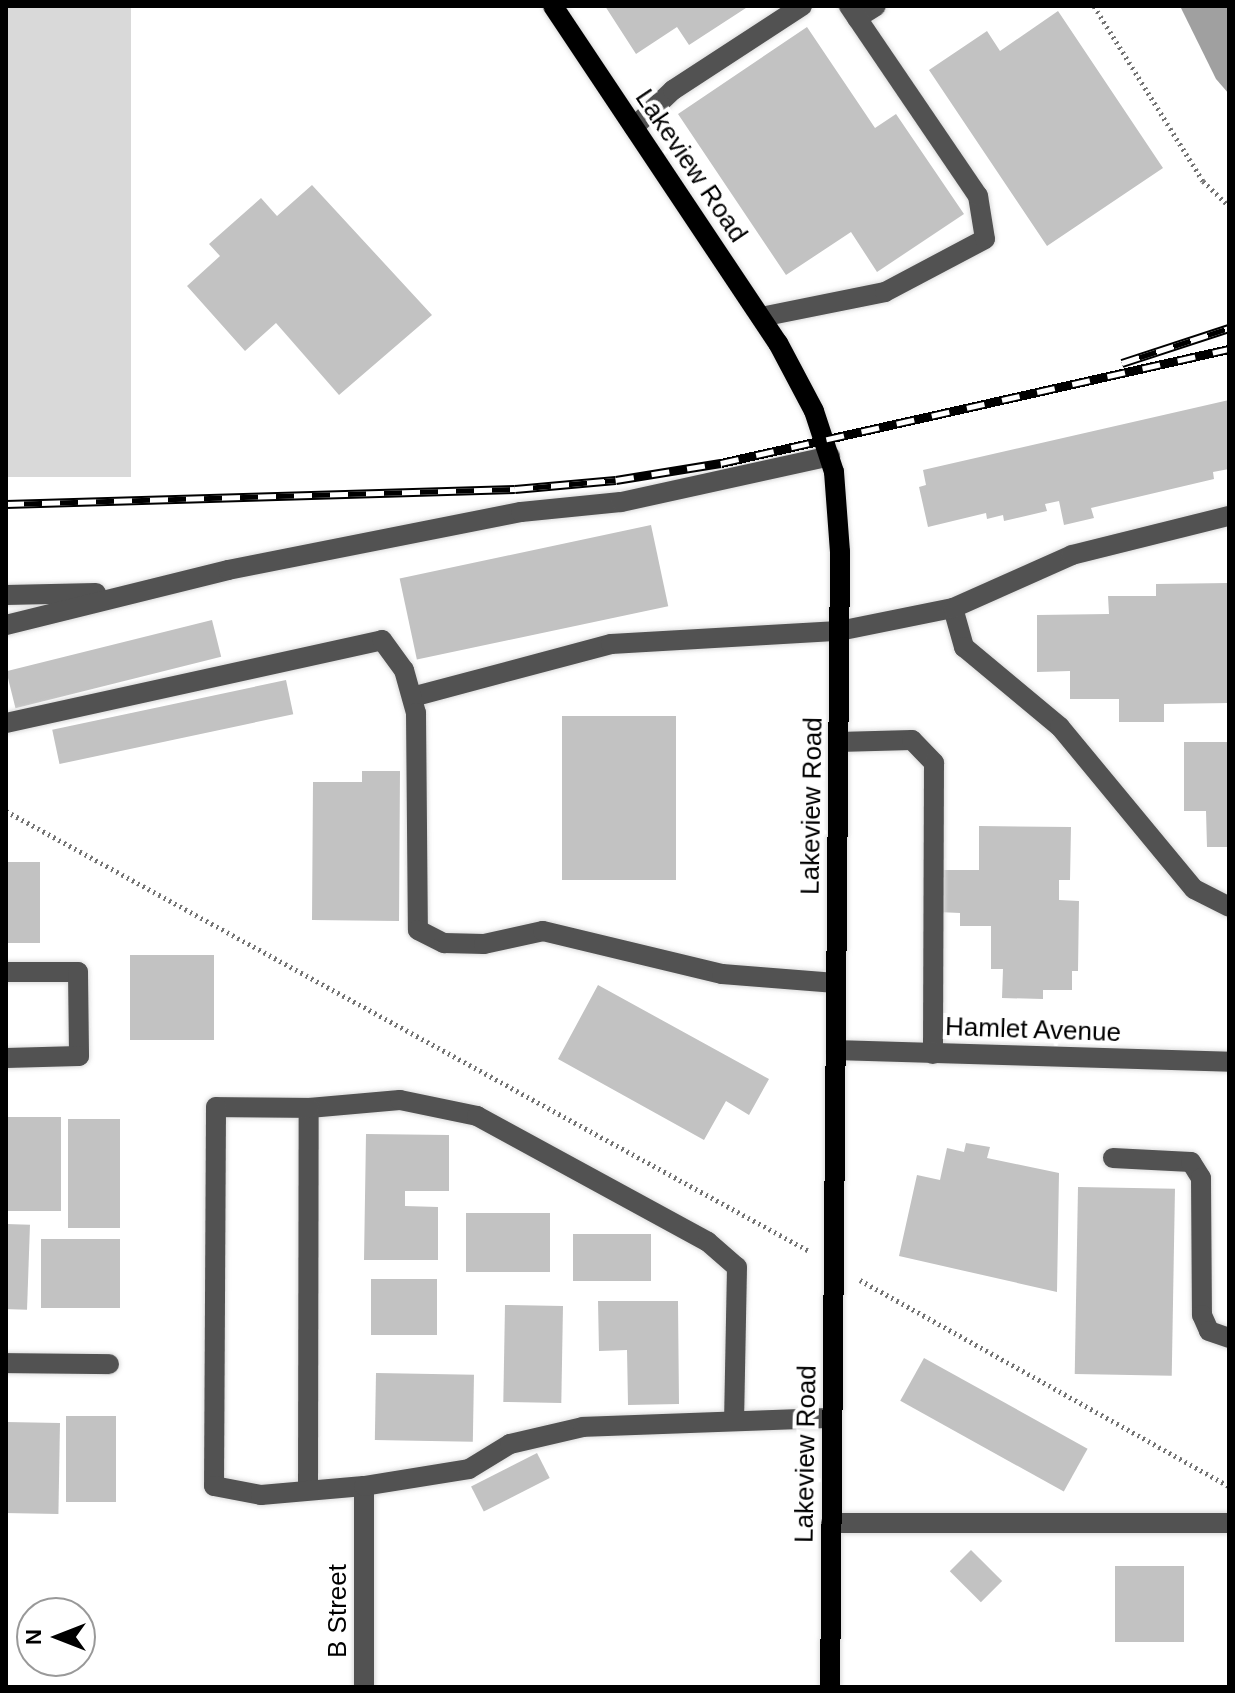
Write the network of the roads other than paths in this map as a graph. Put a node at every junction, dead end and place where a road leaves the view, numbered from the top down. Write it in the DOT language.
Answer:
graph roads {
  1 [pos="553,6"];
  2 [pos="802,6"];
  3 [pos="876,6"];
  4 [pos="853,12"];
  5 [pos="634,127"];
  6 [pos="761,317"];
  7 [pos="830,456"];
  8 [pos="1229,516"];
  9 [pos="128,592"];
  10 [pos="6,595"];
  11 [pos="953,608"];
  12 [pos="6,625"];
  13 [pos="839,631"];
  14 [pos="412,697"];
  15 [pos="6,723"];
  16 [pos="838,742"];
  17 [pos="1229,907"];
  18 [pos="6,972"];
  19 [pos="836,983"];
  20 [pos="836,1050"];
  21 [pos="933,1054"];
  22 [pos="6,1058"];
  23 [pos="1229,1062"];
  24 [pos="309,1108"];
  25 [pos="1113,1158"];
  26 [pos="1229,1338"];
  27 [pos="6,1363"];
  28 [pos="109,1364"];
  29 [pos="734,1417"];
  30 [pos="832,1418"];
  31 [pos="364,1486"];
  32 [pos="308,1490"];
  33 [pos="831,1523"];
  34 [pos="1229,1523"];
  35 [pos="364,1687"];
  36 [pos="830,1687"];
  1 -- 5 [label="main road, Lakeview Road"];
  2 -- 5 [label="street"];
  3 -- 4 [label="street"];
  4 -- 6 [label="street"];
  5 -- 6 [label="main road, Lakeview Road"];
  6 -- 7 [label="main road, Lakeview Road"];
  7 -- 9 [label="street"];
  7 -- 13 [label="main road, Lakeview Road"];
  8 -- 11 [label="street"];
  9 -- 10 [label="street"];
  9 -- 12 [label="street"];
  11 -- 13 [label="street"];
  11 -- 17 [label="street"];
  13 -- 14 [label="street"];
  13 -- 16 [label="main road, Lakeview Road"];
  14 -- 15 [label="street"];
  14 -- 19 [label="street"];
  16 -- 19 [label="main road, Lakeview Road"];
  16 -- 21 [label="street"];
  18 -- 22 [label="street"];
  19 -- 20 [label="main road, Lakeview Road"];
  20 -- 21 [label="street, Hamlet Avenue"];
  20 -- 30 [label="main road, Lakeview Road"];
  21 -- 23 [label="street, Hamlet Avenue"];
  24 -- 29 [label="street"];
  24 -- 32 [label="street"];
  24 -- 32 [label="street"];
  25 -- 26 [label="street"];
  27 -- 28 [label="street"];
  29 -- 30 [label="street"];
  29 -- 31 [label="street"];
  30 -- 33 [label="main road, Lakeview Road"];
  31 -- 32 [label="street"];
  31 -- 35 [label="street, B Street"];
  33 -- 34 [label="street"];
  33 -- 36 [label="main road, Lakeview Road"];
}
